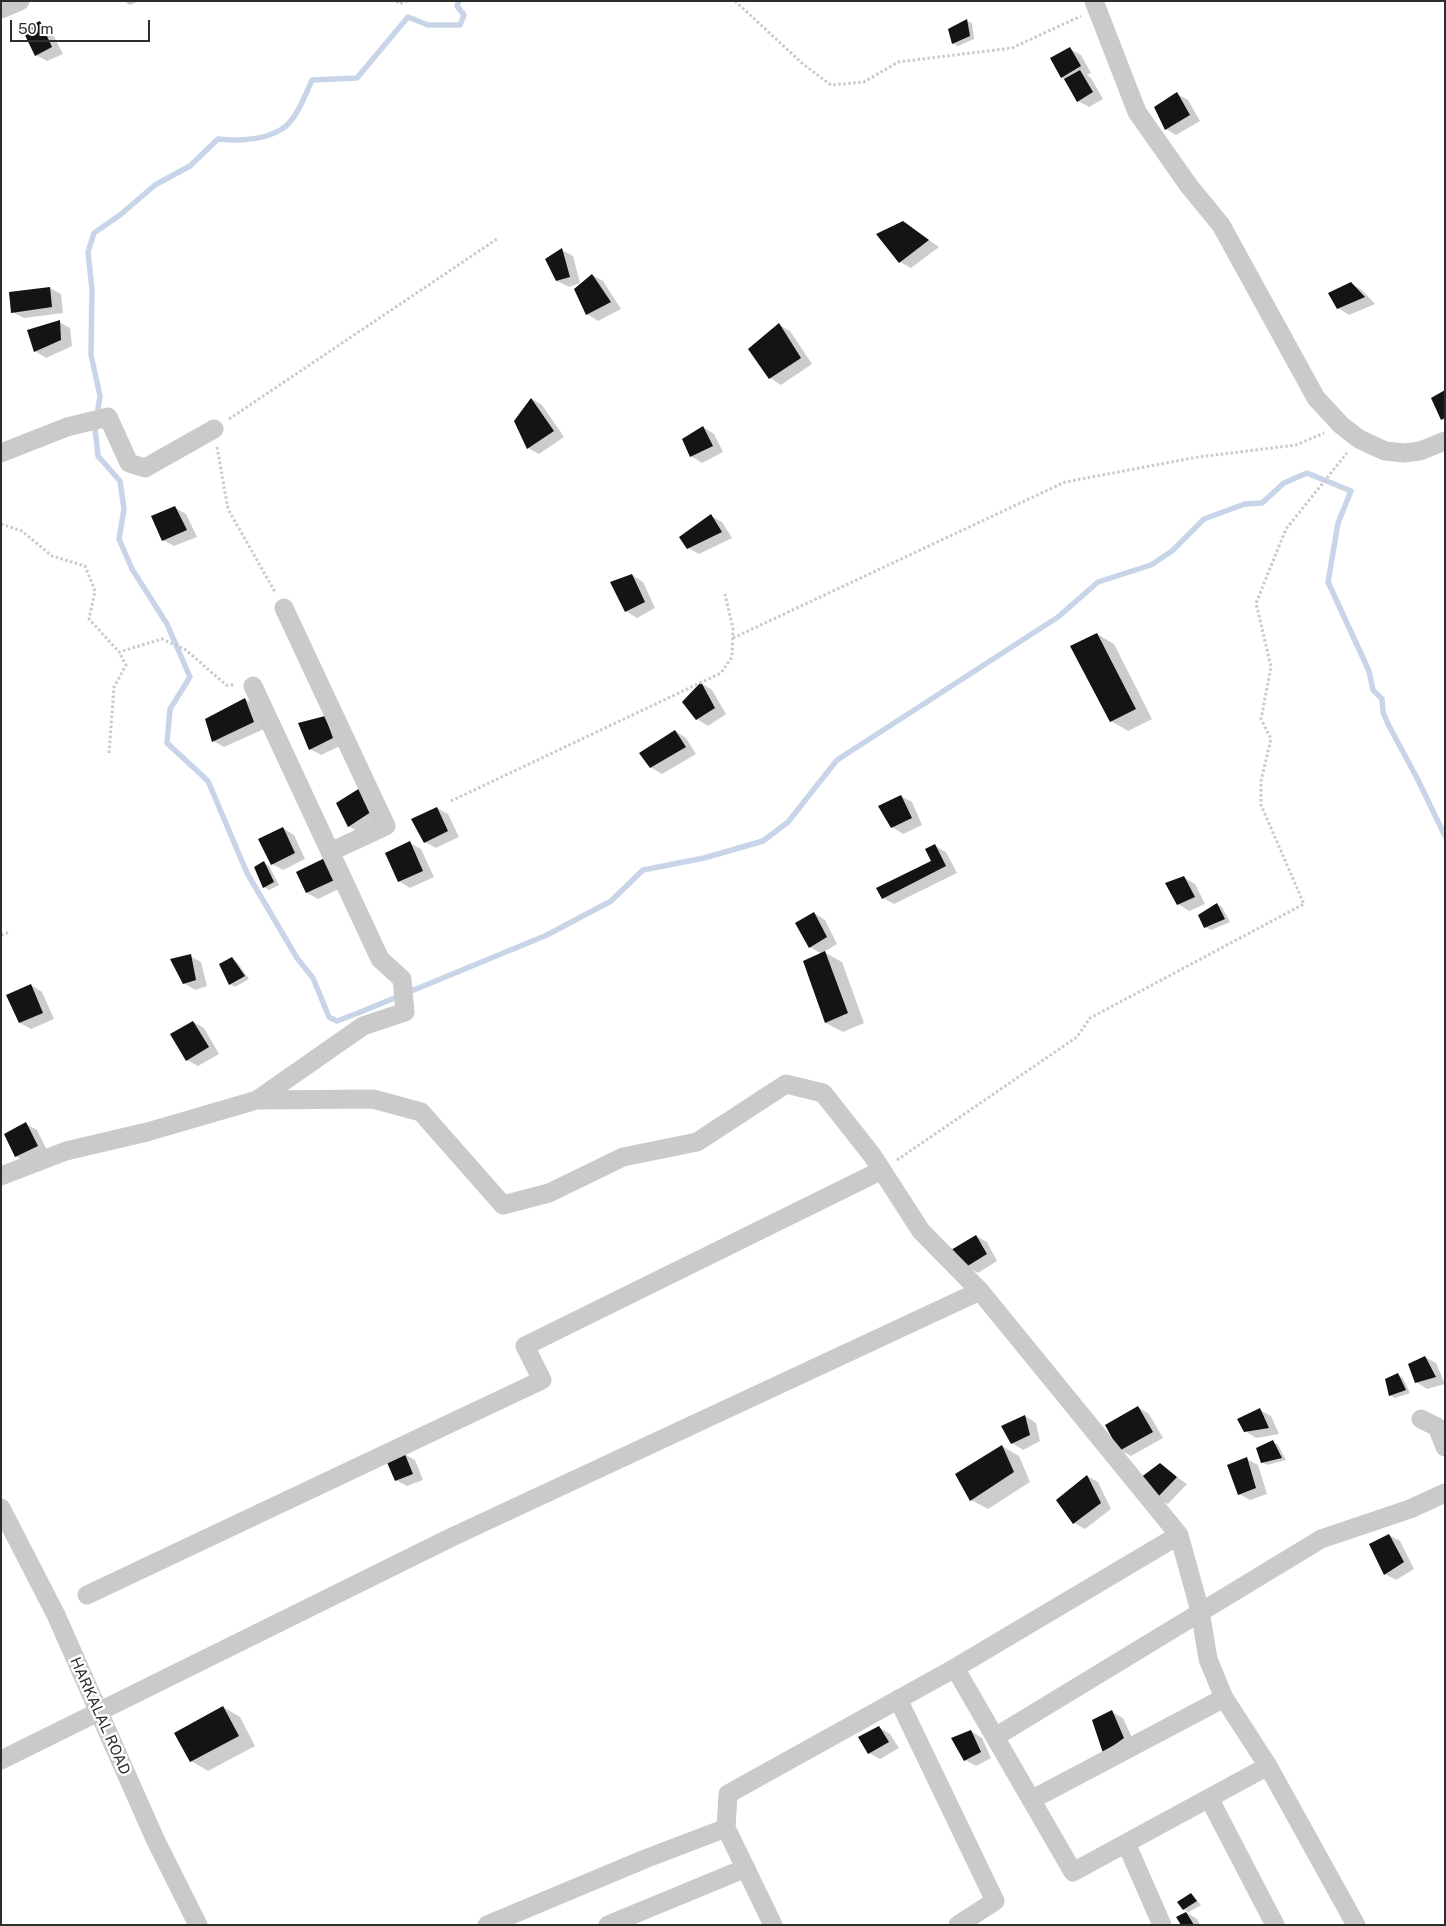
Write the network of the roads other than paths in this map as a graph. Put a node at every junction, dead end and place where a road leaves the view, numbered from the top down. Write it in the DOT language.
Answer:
graph roads {
  1 [pos="20,1"];
  2 [pos="1096,5"];
  3 [pos="1,9"];
  4 [pos="214,429"];
  5 [pos="1445,441"];
  6 [pos="1,453"];
  7 [pos="284,608"];
  8 [pos="253,686"];
  9 [pos="330,852"];
  10 [pos="256,1100"];
  11 [pos="882,1170"];
  12 [pos="1,1176"];
  13 [pos="980,1291"];
  14 [pos="1421,1419"];
  15 [pos="1445,1446"];
  16 [pos="1445,1493"];
  17 [pos="1,1508"];
  18 [pos="1178,1534"];
  19 [pos="87,1596"];
  20 [pos="1200,1611"];
  21 [pos="955,1668"];
  22 [pos="1224,1698"];
  23 [pos="898,1700"];
  24 [pos="99,1712"];
  25 [pos="995,1737"];
  26 [pos="1,1760"];
  27 [pos="1268,1766"];
  28 [pos="1209,1798"];
  29 [pos="1031,1800"];
  30 [pos="726,1828"];
  31 [pos="1126,1843"];
  32 [pos="746,1868"];
  33 [pos="198,1925"];
  34 [pos="487,1925"];
  35 [pos="608,1925"];
  36 [pos="773,1925"];
  37 [pos="958,1925"];
  38 [pos="1162,1925"];
  39 [pos="1275,1925"];
  40 [pos="1356,1925"];
  1 -- 3 [label="street"];
  2 -- 5 [label="street"];
  4 -- 6 [label="street"];
  7 -- 9 [label="street"];
  8 -- 9 [label="street"];
  9 -- 10 [label="street"];
  10 -- 11 [label="street"];
  10 -- 12 [label="street"];
  11 -- 13 [label="street"];
  11 -- 19 [label="street"];
  13 -- 18 [label="street"];
  13 -- 24 [label="street"];
  14 -- 15 [label="street"];
  16 -- 20 [label="street"];
  17 -- 24 [label="street, HARKALAL ROAD"];
  18 -- 20 [label="street"];
  18 -- 21 [label="street"];
  20 -- 22 [label="street"];
  20 -- 25 [label="street"];
  21 -- 23 [label="street"];
  21 -- 25 [label="street"];
  22 -- 27 [label="street"];
  22 -- 29 [label="street"];
  23 -- 30 [label="street"];
  23 -- 37 [label="street"];
  24 -- 26 [label="street"];
  24 -- 33 [label="street, HARKALAL ROAD"];
  25 -- 29 [label="street"];
  27 -- 28 [label="street"];
  27 -- 40 [label="street"];
  28 -- 31 [label="street"];
  28 -- 39 [label="street"];
  29 -- 31 [label="street"];
  30 -- 32 [label="street"];
  30 -- 34 [label="street"];
  31 -- 38 [label="street"];
  32 -- 35 [label="street"];
  32 -- 36 [label="street"];
}
